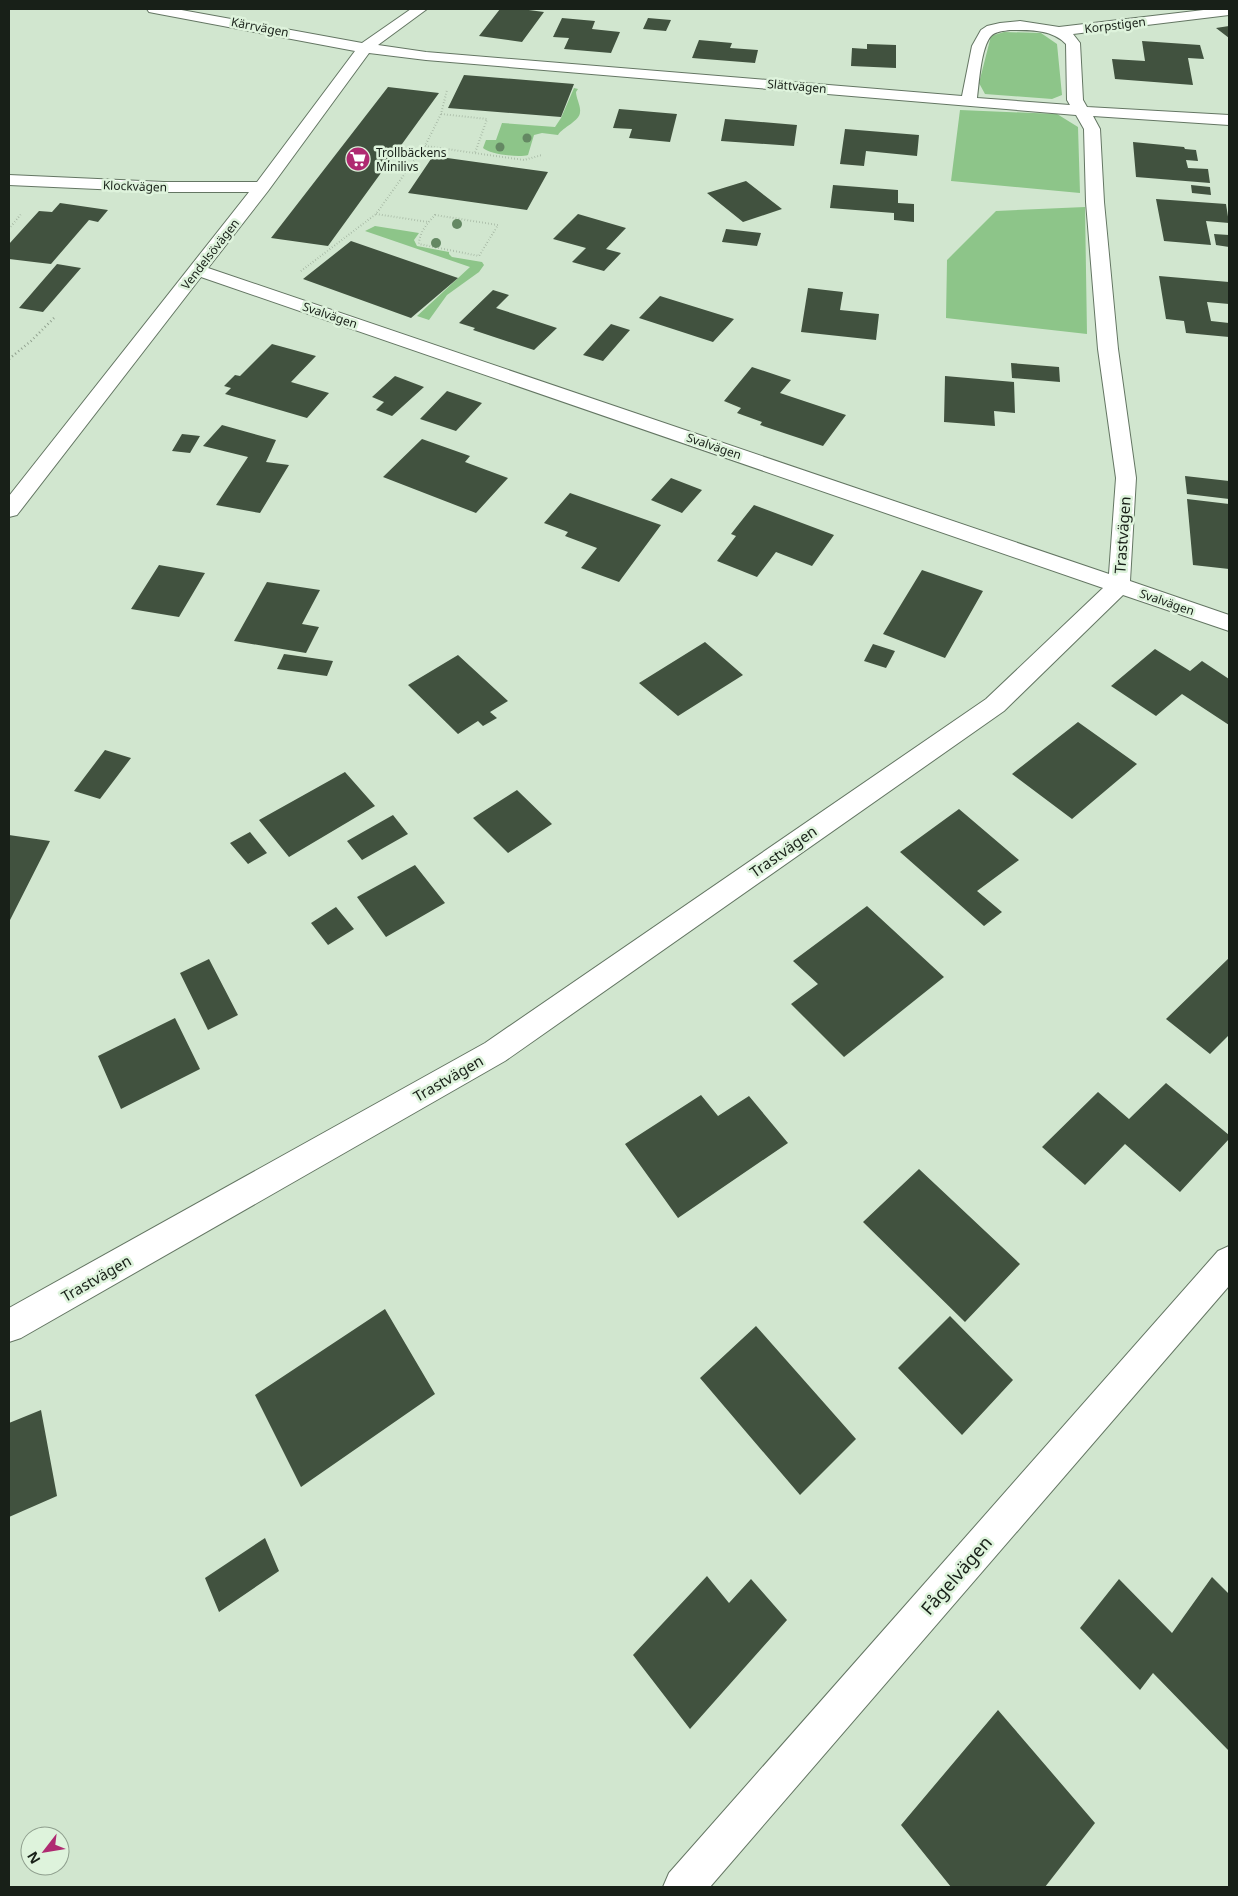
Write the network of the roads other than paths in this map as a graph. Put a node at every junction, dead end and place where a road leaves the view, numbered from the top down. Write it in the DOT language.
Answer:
graph roads {
  1 [pos="154,9"];
  2 [pos="420,9"];
  3 [pos="1229,12"];
  4 [pos="1060,31"];
  5 [pos="366,48"];
  6 [pos="969,101"];
  7 [pos="1081,111"];
  8 [pos="1229,120"];
  9 [pos="9,180"];
  10 [pos="262,187"];
  11 [pos="198,270"];
  12 [pos="9,510"];
  13 [pos="1119,586"];
  14 [pos="1229,623"];
  15 [pos="1229,1262"];
  16 [pos="9,1326"];
  17 [pos="684,1887"];
  1 -- 5 [label="street, Kärrvägen"];
  2 -- 5 [label="street, Vendelsövägen"];
  3 -- 4 [label="street, Korpstigen"];
  4 -- 6 [label="street, Korpstigen"];
  4 -- 7 [label="street, Korpstigen"];
  5 -- 6 [label="street, Slättvägen"];
  5 -- 10 [label="street, Vendelsövägen"];
  6 -- 7 [label="street, Slättvägen"];
  7 -- 8 [label="street, Slättvägen"];
  7 -- 13 [label="street, Trastvägen"];
  9 -- 10 [label="street, Klockvägen"];
  10 -- 11 [label="street, Vendelsövägen"];
  11 -- 12 [label="street, Vendelsövägen"];
  11 -- 13 [label="street, Svalvägen"];
  13 -- 14 [label="street, Svalvägen"];
  13 -- 16 [label="street, Trastvägen"];
  15 -- 17 [label="street, Fågelvägen"];
}
